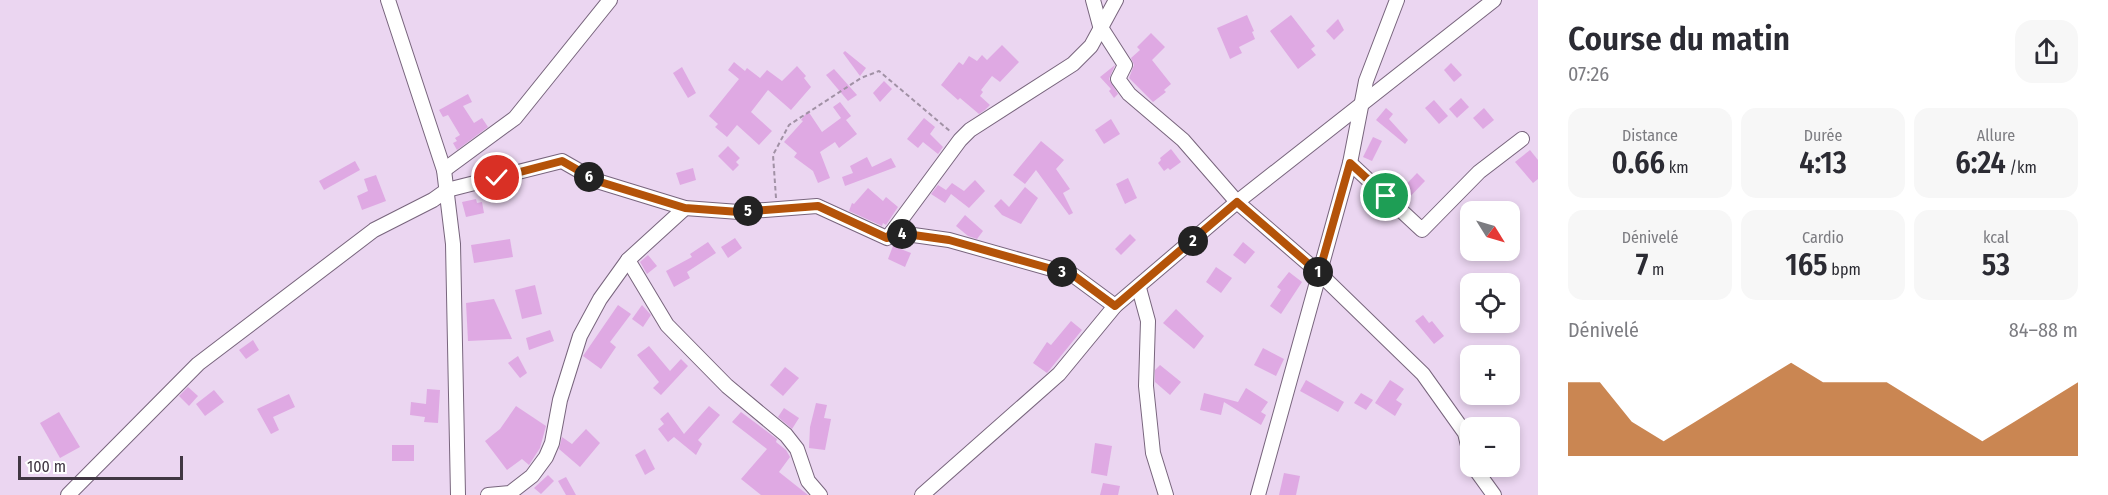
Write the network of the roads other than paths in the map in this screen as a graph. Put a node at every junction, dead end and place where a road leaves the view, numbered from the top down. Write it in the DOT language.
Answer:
graph roads {
  1 [pos="388,0"];
  2 [pos="610,0"];
  3 [pos="1093,0"];
  4 [pos="1116,0"];
  5 [pos="1397,0"];
  6 [pos="1494,0"];
  7 [pos="1100,26"];
  8 [pos="1364,102"];
  9 [pos="1522,140"];
  10 [pos="1350,163"];
  11 [pos="444,170"];
  12 [pos="447,190"];
  13 [pos="1237,202"];
  14 [pos="685,208"];
  15 [pos="892,232"];
  16 [pos="628,260"];
  17 [pos="1319,273"];
  18 [pos="1139,288"];
  19 [pos="1115,306"];
  20 [pos="1460,426"];
  21 [pos="1481,477"];
  22 [pos="68,495"];
  23 [pos="458,495"];
  24 [pos="488,495"];
  25 [pos="820,495"];
  26 [pos="922,495"];
  27 [pos="1166,495"];
  28 [pos="1258,495"];
  29 [pos="1494,495"];
  1 -- 11 [label="street"];
  2 -- 11 [label="street"];
  3 -- 7 [label="street"];
  4 -- 7 [label="street"];
  5 -- 8 [label="street"];
  6 -- 8 [label="street"];
  7 -- 13 [label="street"];
  7 -- 15 [label="street"];
  8 -- 10 [label="street"];
  8 -- 13 [label="street"];
  9 -- 10 [label="street"];
  10 -- 17 [label="street"];
  11 -- 12 [label="street"];
  12 -- 14 [label="street"];
  12 -- 22 [label="street"];
  12 -- 23 [label="street"];
  13 -- 17 [label="street"];
  13 -- 18 [label="street"];
  14 -- 15 [label="street"];
  14 -- 16 [label="street"];
  15 -- 19 [label="street"];
  16 -- 24 [label="street"];
  16 -- 25 [label="street"];
  17 -- 20 [label="street"];
  17 -- 28 [label="street"];
  18 -- 19 [label="street"];
  18 -- 27 [label="street"];
  19 -- 26 [label="street"];
  21 -- 29 [label="street"];
}
